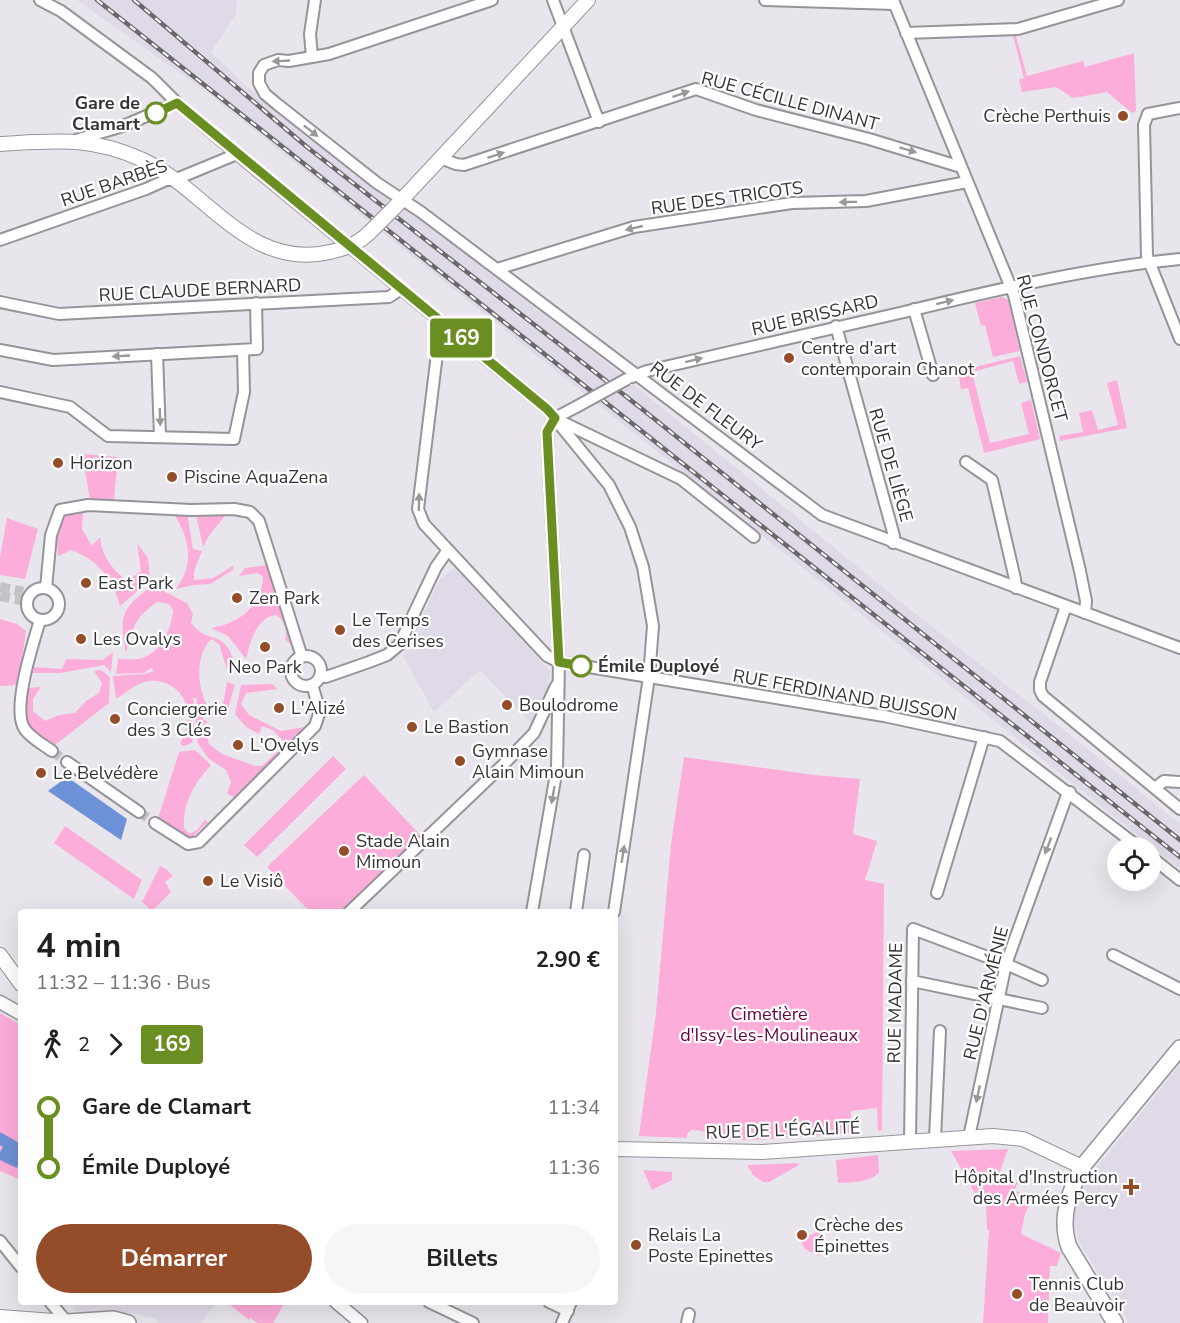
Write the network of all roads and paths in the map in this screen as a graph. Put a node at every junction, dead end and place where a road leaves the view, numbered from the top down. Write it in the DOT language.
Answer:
graph roads {
  1 [pos="40,0"];
  2 [pos="315,0"];
  3 [pos="492,0"];
  4 [pos="553,0"];
  5 [pos="588,0"];
  6 [pos="765,0"];
  7 [pos="1118,0"];
  8 [pos="893,2"];
  9 [pos="562,28"];
  10 [pos="906,33"];
  11 [pos="315,57"];
  12 [pos="177,103"];
  13 [pos="1180,108"];
  14 [pos="599,122"];
  15 [pos="116,128"];
  16 [pos="76,140"];
  17 [pos="45,141"];
  18 [pos="0,144"];
  19 [pos="111,147"];
  20 [pos="237,154"];
  21 [pos="440,158"];
  22 [pos="961,167"];
  23 [pos="170,180"];
  24 [pos="967,182"];
  25 [pos="398,203"];
  26 [pos="0,240"];
  27 [pos="350,247"];
  28 [pos="1180,259"];
  29 [pos="1150,262"];
  30 [pos="497,269"];
  31 [pos="1011,286"];
  32 [pos="401,289"];
  33 [pos="0,302"];
  34 [pos="256,303"];
  35 [pos="914,309"];
  36 [pos="441,321"];
  37 [pos="836,326"];
  38 [pos="1179,333"];
  39 [pos="0,350"];
  40 [pos="238,350"];
  41 [pos="157,354"];
  42 [pos="933,375"];
  43 [pos="632,377"];
  44 [pos="0,392"];
  45 [pos="555,418"];
  46 [pos="593,436"];
  47 [pos="160,437"];
  48 [pos="581,449"];
  49 [pos="966,462"];
  50 [pos="754,537"];
  51 [pos="893,543"];
  52 [pos="448,550"];
  53 [pos="46,588"];
  54 [pos="1016,588"];
  55 [pos="1066,606"];
  56 [pos="1085,613"];
  57 [pos="40,620"];
  58 [pos="1180,648"];
  59 [pos="302,657"];
  60 [pos="559,662"];
  61 [pos="649,677"];
  62 [pos="319,679"];
  63 [pos="558,680"];
  64 [pos="555,723"];
  65 [pos="534,733"];
  66 [pos="984,736"];
  67 [pos="52,751"];
  68 [pos="68,762"];
  69 [pos="1180,783"];
  70 [pos="1155,788"];
  71 [pos="1070,792"];
  72 [pos="1180,808"];
  73 [pos="140,812"];
  74 [pos="155,823"];
  75 [pos="1126,837"];
  76 [pos="584,855"];
  77 [pos="1161,865"];
  78 [pos="1180,880"];
  79 [pos="937,893"];
  80 [pos="352,909"];
  81 [pos="532,909"];
  82 [pos="576,909"];
  83 [pos="614,909"];
  84 [pos="0,955"];
  85 [pos="1113,955"];
  86 [pos="0,963"];
  87 [pos="1006,964"];
  88 [pos="18,980"];
  89 [pos="1042,980"];
  90 [pos="912,981"];
  91 [pos="18,985"];
  92 [pos="1180,989"];
  93 [pos="999,999"];
  94 [pos="0,1002"];
  95 [pos="1042,1008"];
  96 [pos="18,1012"];
  97 [pos="940,1030"];
  98 [pos="1180,1047"];
  99 [pos="969,1137"];
  100 [pos="935,1139"];
  101 [pos="910,1141"];
  102 [pos="618,1150"];
  103 [pos="1082,1167"];
  104 [pos="0,1241"];
  105 [pos="18,1263"];
  106 [pos="52,1305"];
  107 [pos="339,1305"];
  108 [pos="435,1305"];
  109 [pos="569,1306"];
  110 [pos="11,1320"];
  111 [pos="66,1323"];
  112 [pos="127,1323"];
  113 [pos="360,1323"];
  114 [pos="473,1323"];
  115 [pos="562,1323"];
  116 [pos="1115,1323"];
  1 -- 12 [label="street"];
  2 -- 11 [label="street"];
  3 -- 11 [label="street"];
  4 -- 9 [label="street"];
  5 -- 9 [label="main road"];
  6 -- 8 [label="street"];
  7 -- 10 [label="street"];
  8 -- 10 [label="street, RUE CONDORCET"];
  9 -- 14 [label="street"];
  9 -- 21 [label="main road"];
  10 -- 22 [label="street, RUE CONDORCET"];
  11 -- 25 [label="street, RUE DE FLEURY, one-way"];
  12 -- 15 [label="street"];
  12 -- 20 [label="street"];
  13 -- 29 [label="street"];
  21 -- 14 [label="street, RUE CÉCILLE DINANT, one-way"];
  14 -- 22 [label="street, RUE CÉCILLE DINANT, one-way"];
  15 -- 16 [label="street"];
  15 -- 19 [label="street"];
  16 -- 17 [label="main road"];
  16 -- 19 [label="main road"];
  17 -- 18 [label="main road"];
  17 -- 23 [label="main road"];
  19 -- 23 [label="main road"];
  20 -- 23 [label="street, RUE BARBÈS"];
  20 -- 27 [label="street"];
  21 -- 25 [label="main road"];
  22 -- 24 [label="street, RUE CONDORCET"];
  23 -- 26 [label="street, RUE BARBÈS"];
  23 -- 27 [label="main road"];
  24 -- 30 [label="street, RUE DES TRICOTS, one-way"];
  24 -- 31 [label="street, RUE CONDORCET"];
  25 -- 27 [label="main road, bridge"];
  25 -- 30 [label="street, RUE DE FLEURY"];
  27 -- 32 [label="street"];
  28 -- 29 [label="street, RUE BRISSARD"];
  29 -- 31 [label="street, RUE BRISSARD"];
  29 -- 38 [label="street"];
  30 -- 43 [label="street, RUE DE FLEURY"];
  35 -- 31 [label="street, RUE BRISSARD, one-way"];
  31 -- 56 [label="street, RUE CONDORCET"];
  32 -- 34 [label="street, RUE CLAUDE BERNARD"];
  32 -- 36 [label="street"];
  33 -- 34 [label="street, RUE CLAUDE BERNARD"];
  34 -- 40 [label="street"];
  35 -- 37 [label="street, RUE BRISSARD"];
  35 -- 42 [label="street"];
  36 -- 45 [label="street"];
  52 -- 36 [label="street, one-way"];
  43 -- 37 [label="street, RUE BRISSARD, one-way"];
  37 -- 51 [label="street, RUE DE LIÈGE"];
  41 -- 39 [label="street, one-way"];
  40 -- 41 [label="street"];
  40 -- 47 [label="street"];
  41 -- 47 [label="street, one-way"];
  43 -- 45 [label="street, RUE BRISSARD, bridge"];
  43 -- 51 [label="street, RUE DE FLEURY"];
  44 -- 47 [label="street"];
  45 -- 46 [label="street"];
  45 -- 48 [label="street"];
  45 -- 60 [label="street"];
  46 -- 48 [label="street"];
  46 -- 50 [label="street"];
  48 -- 61 [label="street"];
  49 -- 54 [label="street"];
  51 -- 54 [label="street, RUE DE FLEURY"];
  52 -- 60 [label="street"];
  52 -- 62 [label="street"];
  53 -- 57 [label="street"];
  53 -- 57 [label="street"];
  53 -- 59 [label="street"];
  54 -- 55 [label="street, RUE DE FLEURY"];
  55 -- 56 [label="street, RUE DE FLEURY"];
  55 -- 70 [label="street"];
  56 -- 58 [label="street, RUE DE FLEURY"];
  57 -- 67 [label="street"];
  59 -- 62 [label="street"];
  59 -- 62 [label="street"];
  60 -- 61 [label="street, RUE FERDINAND BUISSON"];
  60 -- 63 [label="street"];
  61 -- 66 [label="street, RUE FERDINAND BUISSON"];
  83 -- 61 [label="street, one-way"];
  62 -- 74 [label="street"];
  63 -- 64 [label="street"];
  63 -- 65 [label="street"];
  64 -- 65 [label="street"];
  64 -- 81 [label="street, one-way"];
  65 -- 80 [label="street"];
  66 -- 71 [label="street, RUE FERDINAND BUISSON"];
  66 -- 79 [label="street"];
  68 -- 73 [label="street"];
  69 -- 70 [label="street"];
  70 -- 72 [label="street"];
  71 -- 75 [label="street, RUE FERDINAND BUISSON"];
  71 -- 87 [label="street, RUE D'ARMÉNIE, one-way"];
  76 -- 82 [label="street"];
  77 -- 78 [label="street"];
  84 -- 88 [label="main road"];
  85 -- 92 [label="street"];
  86 -- 91 [label="main road"];
  87 -- 89 [label="street"];
  87 -- 90 [label="street, RUE MADAME"];
  87 -- 93 [label="street, RUE D'ARMÉNIE"];
  90 -- 93 [label="street"];
  90 -- 101 [label="street, RUE MADAME"];
  93 -- 95 [label="street"];
  93 -- 99 [label="street, RUE D'ARMÉNIE, one-way"];
  94 -- 96 [label="street"];
  97 -- 100 [label="street"];
  98 -- 103 [label="main road"];
  99 -- 100 [label="main road, RUE DE L'ÉGALITÉ"];
  99 -- 103 [label="main road, RUE DE L'ÉGALITÉ"];
  100 -- 101 [label="main road, RUE DE L'ÉGALITÉ"];
  101 -- 102 [label="main road, RUE DE L'ÉGALITÉ"];
  103 -- 116 [label="main road"];
  104 -- 105 [label="street"];
  106 -- 111 [label="street"];
  107 -- 113 [label="street"];
  108 -- 114 [label="street"];
  109 -- 115 [label="street"];
  110 -- 111 [label="main road"];
  111 -- 112 [label="main road"];
}
